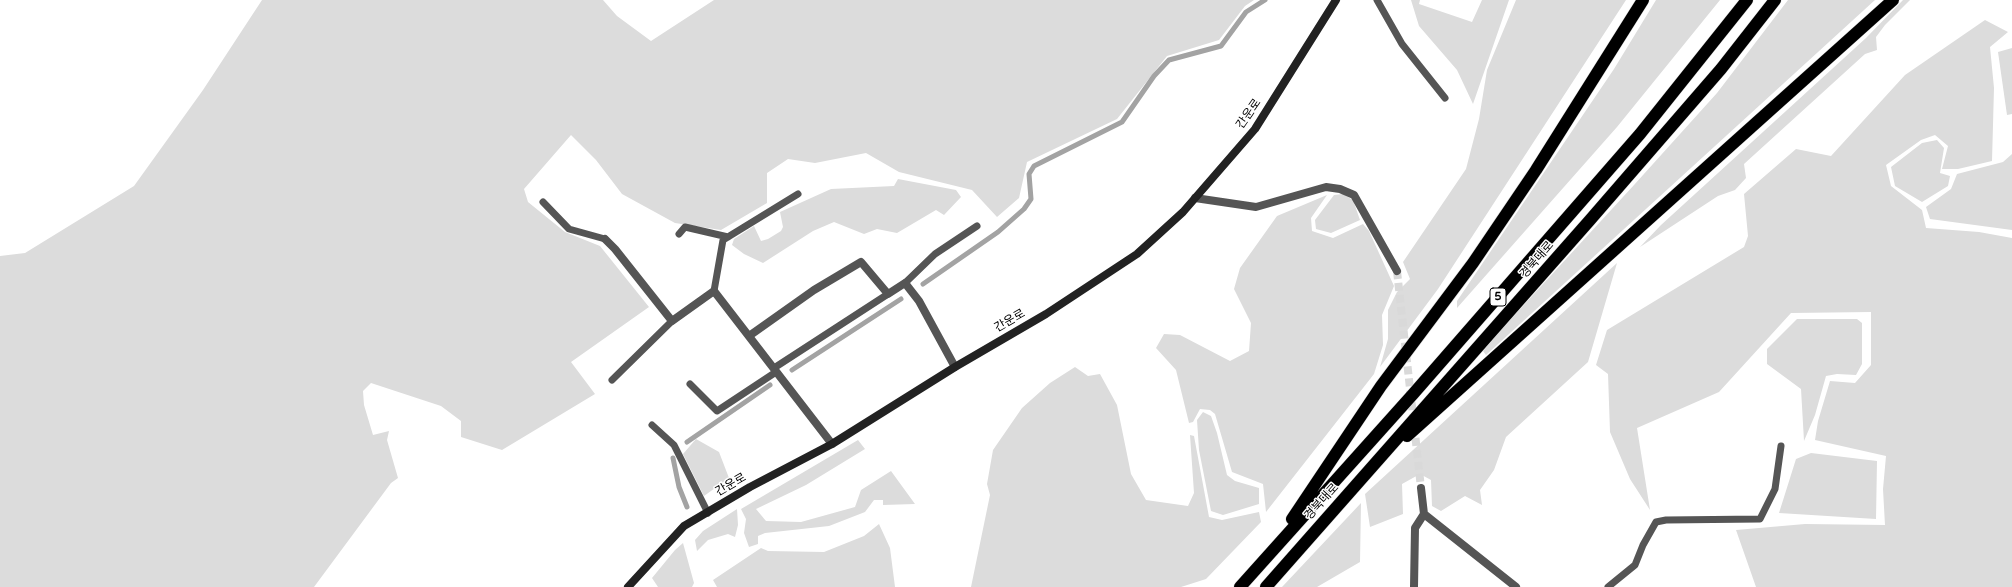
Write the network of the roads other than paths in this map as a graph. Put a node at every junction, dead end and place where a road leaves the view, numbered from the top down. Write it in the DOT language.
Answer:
graph roads {
  1 [pos="1336,0"];
  2 [pos="1377,0"];
  3 [pos="1643,0"];
  4 [pos="1747,0"];
  5 [pos="1775,0"];
  6 [pos="1893,0"];
  7 [pos="1445,98"];
  8 [pos="798,194"];
  9 [pos="1195,198"];
  10 [pos="543,202"];
  11 [pos="977,226"];
  12 [pos="679,234"];
  13 [pos="728,237"];
  14 [pos="605,239"];
  15 [pos="1397,271"];
  16 [pos="905,283"];
  17 [pos="714,291"];
  18 [pos="888,294"];
  19 [pos="672,321"];
  20 [pos="749,336"];
  21 [pos="955,367"];
  22 [pos="775,370"];
  23 [pos="612,380"];
  24 [pos="690,384"];
  25 [pos="652,425"];
  26 [pos="832,444"];
  27 [pos="1781,446"];
  28 [pos="1377,462"];
  29 [pos="1421,488"];
  30 [pos="708,512"];
  31 [pos="1424,514"];
  32 [pos="1268,556"];
  33 [pos="628,587"];
  34 [pos="1240,587"];
  35 [pos="1266,587"];
  36 [pos="1414,587"];
  37 [pos="1516,587"];
  38 [pos="1608,587"];
  1 -- 9 [label="street, 간운로"];
  2 -- 7 [label="lane"];
  3 -- 32 [label="highway"];
  4 -- 32 [label="highway, 경북대로 / 5"];
  5 -- 28 [label="highway, 경북대로"];
  6 -- 28 [label="highway"];
  8 -- 13 [label="lane"];
  9 -- 15 [label="street"];
  9 -- 21 [label="street, 간운로"];
  10 -- 14 [label="lane"];
  11 -- 16 [label="lane"];
  12 -- 13 [label="lane"];
  13 -- 17 [label="lane"];
  14 -- 19 [label="street"];
  16 -- 18 [label="street"];
  16 -- 21 [label="street"];
  17 -- 19 [label="street"];
  17 -- 20 [label="street"];
  18 -- 20 [label="street"];
  18 -- 22 [label="lane"];
  19 -- 23 [label="lane"];
  20 -- 22 [label="street"];
  21 -- 26 [label="street, 간운로"];
  22 -- 24 [label="lane"];
  22 -- 26 [label="street"];
  25 -- 30 [label="lane"];
  26 -- 30 [label="street, 간운로"];
  27 -- 38 [label="lane"];
  28 -- 35 [label="highway, 경북대로"];
  29 -- 31 [label="street"];
  30 -- 33 [label="street, 간운로"];
  31 -- 36 [label="street"];
  31 -- 37 [label="street"];
  32 -- 34 [label="highway, 경북대로 / 5"];
}
